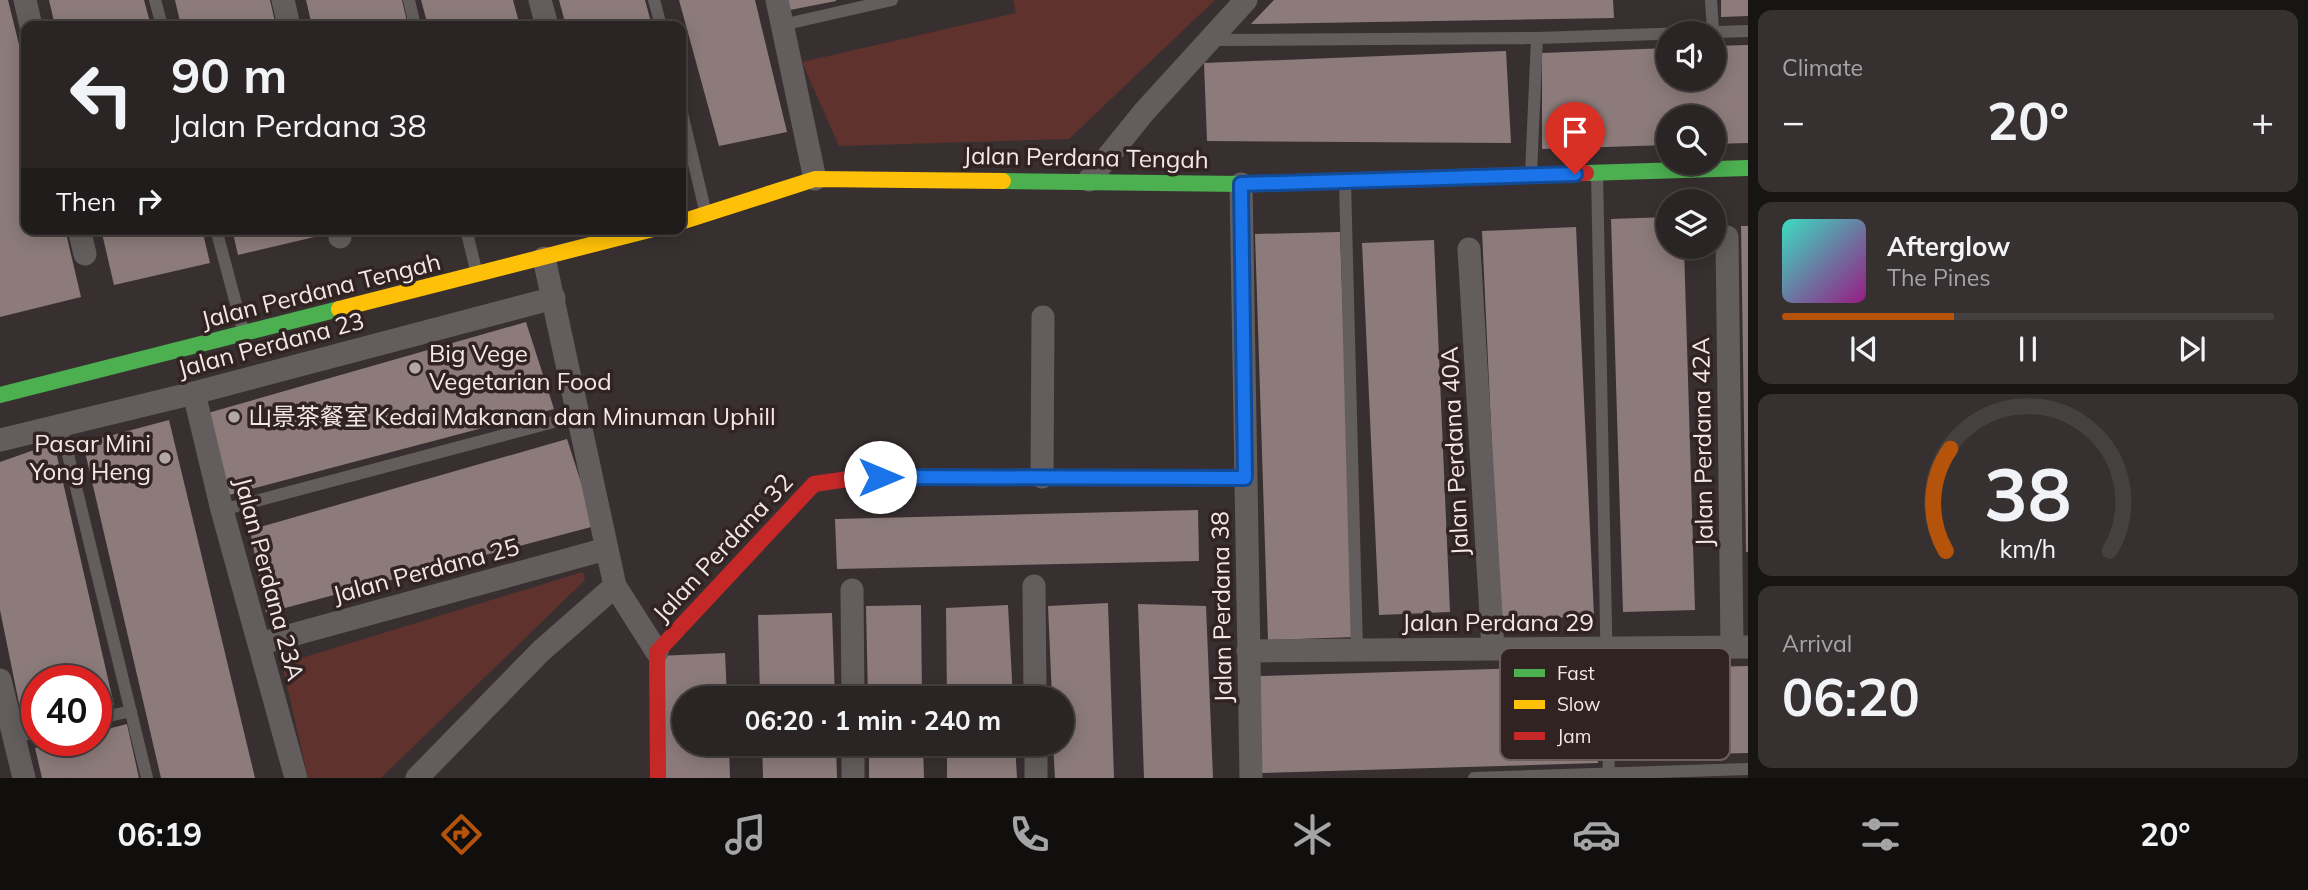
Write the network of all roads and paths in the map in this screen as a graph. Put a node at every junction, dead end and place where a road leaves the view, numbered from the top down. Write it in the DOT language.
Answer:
graph roads {
  1 [pos="25,0"];
  2 [pos="155,0"];
  3 [pos="283,0"];
  4 [pos="409,0"];
  5 [pos="540,0"];
  6 [pos="654,0"];
  7 [pos="777,0"];
  8 [pos="891,0"];
  9 [pos="1245,0"];
  10 [pos="1711,0"];
  11 [pos="872,3"];
  12 [pos="30,21"];
  13 [pos="161,21"];
  14 [pos="288,21"];
  15 [pos="414,21"];
  16 [pos="546,21"];
  17 [pos="660,21"];
  18 [pos="1712,21"];
  19 [pos="782,25"];
  20 [pos="1726,30"];
  21 [pos="1748,31"];
  22 [pos="1656,33"];
  23 [pos="1537,38"];
  24 [pos="1212,40"];
  25 [pos="686,129"];
  26 [pos="1748,168"];
  27 [pos="1597,173"];
  28 [pos="1531,175"];
  29 [pos="815,179"];
  30 [pos="1089,180"];
  31 [pos="1345,182"];
  32 [pos="1241,184"];
  33 [pos="707,215"];
  34 [pos="686,221"];
  35 [pos="80,235"];
  36 [pos="218,235"];
  37 [pos="467,235"];
  38 [pos="630,235"];
  39 [pos="1727,237"];
  40 [pos="1469,249"];
  41 [pos="85,254"];
  42 [pos="544,258"];
  43 [pos="477,274"];
  44 [pos="554,298"];
  45 [pos="1043,317"];
  46 [pos="244,334"];
  47 [pos="194,393"];
  48 [pos="0,395"];
  49 [pos="580,415"];
  50 [pos="61,426"];
  51 [pos="0,440"];
  52 [pos="1042,477"];
  53 [pos="1245,478"];
  54 [pos="222,510"];
  55 [pos="606,549"];
  56 [pos="615,586"];
  57 [pos="1034,586"];
  58 [pos="852,590"];
  59 [pos="259,644"];
  60 [pos="1740,647"];
  61 [pos="1606,648"];
  62 [pos="1493,649"];
  63 [pos="1500,649"];
  64 [pos="1357,650"];
  65 [pos="1248,651"];
  66 [pos="657,652"];
  67 [pos="0,680"];
  68 [pos="853,686"];
  69 [pos="1035,686"];
  70 [pos="131,710"];
  71 [pos="112,715"];
  72 [pos="21,735"];
  73 [pos="14,737"];
  74 [pos="853,756"];
  75 [pos="1036,756"];
  76 [pos="1748,769"];
  77 [pos="1609,776"];
  78 [pos="24,778"];
  79 [pos="146,778"];
  80 [pos="296,778"];
  81 [pos="417,778"];
  82 [pos="658,778"];
  83 [pos="853,778"];
  84 [pos="1036,778"];
  85 [pos="1251,778"];
  86 [pos="1474,778"];
  1 -- 12 [label="street"];
  2 -- 13 [label="lane"];
  3 -- 14 [label="street"];
  4 -- 15 [label="lane"];
  5 -- 16 [label="street"];
  6 -- 17 [label="lane"];
  7 -- 19 [label="street"];
  8 -- 11 [label="lane"];
  9 -- 24 [label="street"];
  10 -- 18 [label="lane"];
  11 -- 19 [label="lane"];
  19 -- 29 [label="street"];
  20 -- 21 [label="lane"];
  22 -- 23 [label="lane"];
  23 -- 24 [label="lane"];
  23 -- 28 [label="lane"];
  24 -- 30 [label="street"];
  25 -- 33 [label="lane"];
  26 -- 27 [label="street, Jalan Perdana Tengah"];
  27 -- 28 [label="street, Jalan Perdana Tengah"];
  27 -- 61 [label="lane"];
  28 -- 31 [label="street, Jalan Perdana Tengah"];
  29 -- 30 [label="street, Jalan Perdana Tengah"];
  29 -- 33 [label="street, Jalan Perdana Tengah"];
  30 -- 32 [label="street, Jalan Perdana Tengah"];
  31 -- 32 [label="street, Jalan Perdana Tengah"];
  31 -- 64 [label="lane"];
  32 -- 53 [label="street, Jalan Perdana 38"];
  33 -- 34 [label="street, Jalan Perdana Tengah"];
  35 -- 41 [label="street"];
  36 -- 46 [label="lane"];
  37 -- 43 [label="lane"];
  38 -- 42 [label="street, Jalan Perdana Tengah"];
  39 -- 60 [label="street, Jalan Perdana 42A"];
  40 -- 62 [label="street, Jalan Perdana 40A"];
  42 -- 43 [label="street, Jalan Perdana Tengah"];
  42 -- 44 [label="street"];
  43 -- 46 [label="street, Jalan Perdana Tengah"];
  44 -- 47 [label="street, Jalan Perdana 23"];
  44 -- 49 [label="street"];
  45 -- 52 [label="street"];
  46 -- 48 [label="street, Jalan Perdana Tengah"];
  47 -- 50 [label="street, Jalan Perdana 23"];
  47 -- 54 [label="street, Jalan Perdana 23A"];
  49 -- 54 [label="lane"];
  49 -- 55 [label="street"];
  50 -- 51 [label="street, Jalan Perdana 23"];
  50 -- 70 [label="lane"];
  52 -- 53 [label="street, Jalan Perdana 32"];
  52 -- 66 [label="street, Jalan Perdana 32"];
  53 -- 65 [label="street, Jalan Perdana 38"];
  54 -- 59 [label="street, Jalan Perdana 23A"];
  55 -- 56 [label="street"];
  55 -- 59 [label="street, Jalan Perdana 25"];
  56 -- 66 [label="street"];
  56 -- 81 [label="street"];
  57 -- 69 [label="street"];
  58 -- 68 [label="street"];
  59 -- 80 [label="street, Jalan Perdana 23A"];
  60 -- 61 [label="street, Jalan Perdana 29"];
  62 -- 63 [label="street, Jalan Perdana 29"];
  62 -- 64 [label="street, Jalan Perdana 29"];
  64 -- 65 [label="street, Jalan Perdana 29"];
  65 -- 85 [label="street, Jalan Perdana 38"];
  66 -- 82 [label="street, Jalan Perdana 32"];
  67 -- 73 [label="street"];
  70 -- 71 [label="lane"];
  70 -- 79 [label="lane"];
  72 -- 73 [label="lane"];
  73 -- 78 [label="street"];
  74 -- 83 [label="street"];
  75 -- 84 [label="street"];
  76 -- 77 [label="lane"];
  77 -- 86 [label="lane"];
}
